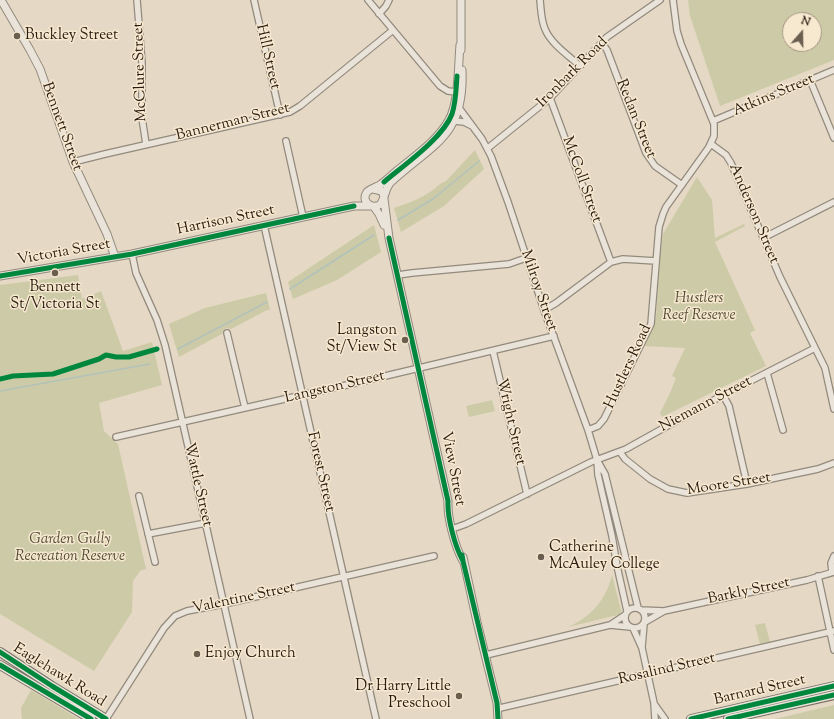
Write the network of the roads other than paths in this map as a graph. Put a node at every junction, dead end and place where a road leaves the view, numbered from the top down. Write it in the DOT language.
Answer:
graph roads {
  1 [pos="137,0"];
  2 [pos="254,0"];
  3 [pos="368,0"];
  4 [pos="389,0"];
  5 [pos="461,0"];
  6 [pos="540,0"];
  7 [pos="660,0"];
  8 [pos="673,0"];
  9 [pos="4,1"];
  10 [pos="379,14"];
  11 [pos="393,30"];
  12 [pos="602,43"];
  13 [pos="460,45"];
  14 [pos="580,66"];
  15 [pos="834,70"];
  16 [pos="810,80"];
  17 [pos="456,92"];
  18 [pos="550,98"];
  19 [pos="459,108"];
  20 [pos="280,114"];
  21 [pos="454,117"];
  22 [pos="713,122"];
  23 [pos="472,126"];
  24 [pos="834,138"];
  25 [pos="286,141"];
  26 [pos="146,144"];
  27 [pos="711,144"];
  28 [pos="488,148"];
  29 [pos="73,162"];
  30 [pos="682,185"];
  31 [pos="374,188"];
  32 [pos="366,196"];
  33 [pos="384,198"];
  34 [pos="834,202"];
  35 [pos="372,206"];
  36 [pos="325,212"];
  37 [pos="304,217"];
  38 [pos="264,225"];
  39 [pos="389,238"];
  40 [pos="763,238"];
  41 [pos="132,254"];
  42 [pos="115,257"];
  43 [pos="526,258"];
  44 [pos="656,261"];
  45 [pos="611,262"];
  46 [pos="398,275"];
  47 [pos="0,276"];
  48 [pos="544,310"];
  49 [pos="227,333"];
  50 [pos="554,336"];
  51 [pos="815,348"];
  52 [pos="494,351"];
  53 [pos="419,369"];
  54 [pos="767,373"];
  55 [pos="302,395"];
  56 [pos="722,395"];
  57 [pos="245,408"];
  58 [pos="834,409"];
  59 [pos="182,422"];
  60 [pos="588,430"];
  61 [pos="783,430"];
  62 [pos="116,437"];
  63 [pos="620,452"];
  64 [pos="597,460"];
  65 [pos="834,463"];
  66 [pos="827,466"];
  67 [pos="834,466"];
  68 [pos="747,484"];
  69 [pos="527,494"];
  70 [pos="139,496"];
  71 [pos="206,523"];
  72 [pos="455,528"];
  73 [pos="148,534"];
  74 [pos="434,556"];
  75 [pos="834,556"];
  76 [pos="155,562"];
  77 [pos="833,572"];
  78 [pos="818,576"];
  79 [pos="344,577"];
  80 [pos="224,604"];
  81 [pos="640,609"];
  82 [pos="664,611"];
  83 [pos="626,613"];
  84 [pos="644,623"];
  85 [pos="610,625"];
  86 [pos="631,628"];
  87 [pos="832,632"];
  88 [pos="642,648"];
  89 [pos="834,650"];
  90 [pos="0,652"];
  91 [pos="486,655"];
  92 [pos="10,659"];
  93 [pos="0,665"];
  94 [pos="10,671"];
  95 [pos="648,674"];
  96 [pos="834,686"];
  97 [pos="834,695"];
  98 [pos="654,703"];
  99 [pos="499,705"];
  100 [pos="770,709"];
  101 [pos="716,714"];
  102 [pos="91,719"];
  103 [pos="106,719"];
  104 [pos="250,719"];
  105 [pos="376,719"];
  106 [pos="498,719"];
  107 [pos="504,719"];
  108 [pos="655,719"];
  109 [pos="665,719"];
  110 [pos="691,719"];
  111 [pos="728,719"];
  1 -- 26 [label="street, McClure Street"];
  2 -- 20 [label="street, Hill Street"];
  3 -- 10 [label="street"];
  4 -- 10 [label="street"];
  5 -- 13 [label="street"];
  6 -- 14 [label="street"];
  7 -- 12 [label="street, Ironbark Road"];
  8 -- 22 [label="street"];
  9 -- 29 [label="street, Bennett Street"];
  10 -- 11 [label="street"];
  11 -- 17 [label="street"];
  11 -- 20 [label="street, Bannerman Street"];
  12 -- 14 [label="street, Ironbark Road"];
  12 -- 30 [label="street, Redan Street"];
  13 -- 17 [label="street"];
  13 -- 19 [label="street"];
  14 -- 18 [label="street, Ironbark Road"];
  15 -- 16 [label="street, Atkins Street"];
  16 -- 22 [label="street, Atkins Street"];
  16 -- 24 [label="street"];
  17 -- 21 [label="street"];
  18 -- 28 [label="street, Ironbark Road"];
  18 -- 45 [label="street, McColl Street"];
  19 -- 21 [label="street"];
  19 -- 23 [label="street, Milroy Street"];
  20 -- 26 [label="street, Bannerman Street"];
  21 -- 23 [label="street"];
  21 -- 31 [label="street"];
  21 -- 33 [label="street"];
  22 -- 27 [label="street"];
  23 -- 28 [label="street, Milroy Street"];
  25 -- 37 [label="street"];
  26 -- 29 [label="street, Bannerman Street"];
  27 -- 30 [label="street, Hustlers Road"];
  27 -- 40 [label="street, Anderson Street"];
  28 -- 43 [label="street, Milroy Street"];
  29 -- 42 [label="street, Bennett Street"];
  30 -- 44 [label="street, Hustlers Road"];
  31 -- 32 [label="street"];
  31 -- 33 [label="street"];
  32 -- 35 [label="street"];
  32 -- 36 [label="street, Harrison Street"];
  33 -- 35 [label="street"];
  33 -- 39 [label="street, View Street"];
  34 -- 40 [label="street"];
  35 -- 36 [label="street, Harrison Street"];
  35 -- 39 [label="street, View Street"];
  36 -- 37 [label="street, Harrison Street"];
  37 -- 38 [label="street, Harrison Street"];
  38 -- 41 [label="street, Harrison Street"];
  38 -- 55 [label="street, Forest Street"];
  39 -- 46 [label="street, View Street"];
  40 -- 51 [label="street, Anderson Street"];
  41 -- 42 [label="street, Victoria Street"];
  41 -- 59 [label="street, Wattle Street"];
  42 -- 47 [label="street, Victoria Street"];
  43 -- 46 [label="street"];
  43 -- 48 [label="street, Milroy Street"];
  44 -- 45 [label="street"];
  44 -- 60 [label="street, Hustlers Road"];
  45 -- 48 [label="street"];
  46 -- 53 [label="street, View Street"];
  48 -- 50 [label="street, Milroy Street"];
  49 -- 57 [label="street"];
  50 -- 52 [label="street, Langston Street"];
  50 -- 60 [label="street, Milroy Street"];
  51 -- 54 [label="street, Niemann Street"];
  51 -- 58 [label="street, Anderson Street"];
  52 -- 53 [label="street, Langston Street"];
  52 -- 69 [label="street, Wright Street"];
  53 -- 55 [label="street, Langston Street"];
  53 -- 72 [label="street, View Street"];
  54 -- 56 [label="street, Niemann Street"];
  54 -- 61 [label="street"];
  55 -- 57 [label="street, Langston Street"];
  55 -- 79 [label="street, Forest Street"];
  56 -- 63 [label="street, Niemann Street"];
  56 -- 68 [label="street"];
  57 -- 59 [label="street, Langston Street"];
  59 -- 62 [label="street, Langston Street"];
  59 -- 71 [label="street, Wattle Street"];
  60 -- 64 [label="street, Milroy Street"];
  63 -- 64 [label="street, Niemann Street"];
  63 -- 68 [label="street, Moore Street"];
  64 -- 69 [label="street"];
  64 -- 81 [label="street"];
  64 -- 83 [label="street"];
  65 -- 66 [label="street, Moore Street"];
  66 -- 67 [label="street, Moore Street"];
  66 -- 68 [label="street, Moore Street"];
  69 -- 72 [label="street"];
  70 -- 73 [label="street"];
  71 -- 73 [label="street"];
  71 -- 80 [label="street, Wattle Street"];
  72 -- 91 [label="street, View Street"];
  73 -- 76 [label="street"];
  74 -- 79 [label="street, Valentine Street"];
  75 -- 77 [label="street"];
  77 -- 78 [label="street, Barkly Street"];
  78 -- 82 [label="street, Barkly Street"];
  78 -- 87 [label="street"];
  79 -- 80 [label="street, Valentine Street"];
  79 -- 105 [label="street, Forest Street"];
  80 -- 103 [label="street, Valentine Street"];
  80 -- 104 [label="street, Wattle Street"];
  81 -- 82 [label="street, Barkly Street"];
  81 -- 83 [label="street"];
  81 -- 84 [label="street"];
  82 -- 84 [label="street, Barkly Street"];
  83 -- 85 [label="street"];
  83 -- 86 [label="street"];
  84 -- 86 [label="street"];
  84 -- 88 [label="street"];
  85 -- 86 [label="street"];
  85 -- 91 [label="street"];
  86 -- 88 [label="street"];
  87 -- 89 [label="street"];
  87 -- 95 [label="street, Rosalind Street"];
  88 -- 95 [label="street"];
  90 -- 92 [label="main road, Eaglehawk Road"];
  91 -- 99 [label="street, View Street"];
  92 -- 94 [label="main road"];
  92 -- 103 [label="main road, Eaglehawk Road"];
  93 -- 94 [label="main road, Eaglehawk Road"];
  94 -- 102 [label="main road, Eaglehawk Road"];
  95 -- 98 [label="street"];
  95 -- 99 [label="street, Rosalind Street"];
  96 -- 101 [label="main road, Barnard Street"];
  97 -- 100 [label="main road, Barnard Street"];
  98 -- 108 [label="street"];
  98 -- 109 [label="street"];
  99 -- 106 [label="street, View Street"];
  99 -- 107 [label="street, View Street"];
  100 -- 101 [label="main road"];
  100 -- 111 [label="main road, Barnard Street"];
  101 -- 110 [label="main road, Barnard Street"];
}
